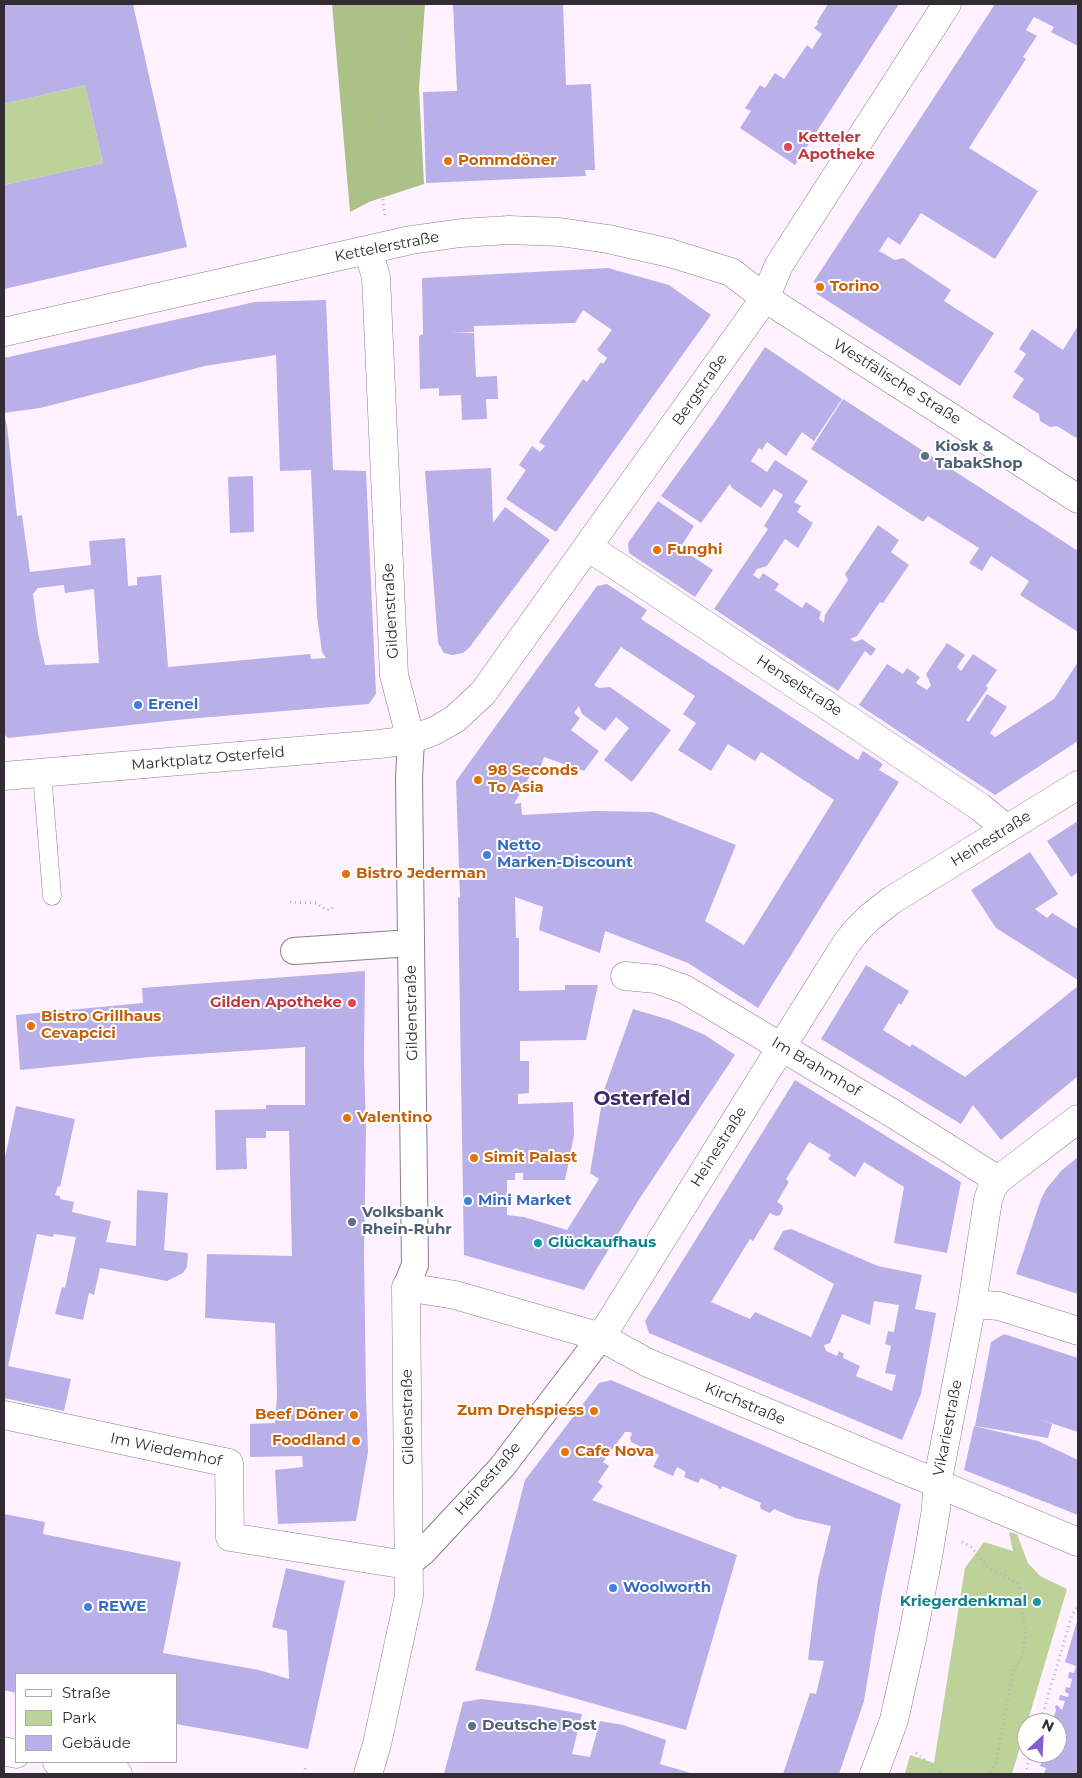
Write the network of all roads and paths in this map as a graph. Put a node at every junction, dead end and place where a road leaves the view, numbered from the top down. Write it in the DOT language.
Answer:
graph roads {
  1 [pos="399,4"];
  2 [pos="948,4"];
  3 [pos="379,248"];
  4 [pos="765,298"];
  5 [pos="4,332"];
  6 [pos="1078,499"];
  7 [pos="588,547"];
  8 [pos="411,740"];
  9 [pos="42,773"];
  10 [pos="4,776"];
  11 [pos="1078,785"];
  12 [pos="1007,829"];
  13 [pos="52,896"];
  14 [pos="290,902"];
  15 [pos="332,906"];
  16 [pos="411,943"];
  17 [pos="294,951"];
  18 [pos="625,976"];
  19 [pos="782,1046"];
  20 [pos="1078,1119"];
  21 [pos="998,1180"];
  22 [pos="406,1287"];
  23 [pos="972,1304"];
  24 [pos="1078,1331"];
  25 [pos="601,1337"];
  26 [pos="4,1415"];
  27 [pos="937,1484"];
  28 [pos="933,1527"];
  29 [pos="1078,1542"];
  30 [pos="407,1565"];
  31 [pos="1078,1606"];
  32 [pos="1043,1713"];
  33 [pos="62,1763"];
  34 [pos="306,1765"];
  35 [pos="118,1774"];
  36 [pos="304,1774"];
  37 [pos="368,1774"];
  38 [pos="874,1774"];
  39 [pos="988,1774"];
  1 -- 3 [label="path"];
  2 -- 4 [label="street, Bergstraße"];
  3 -- 4 [label="street, Kettelerstraße"];
  3 -- 5 [label="street, Kettelerstraße"];
  3 -- 8 [label="street, Gildenstraße"];
  4 -- 6 [label="street, Westfälische Straße"];
  4 -- 7 [label="street, Bergstraße"];
  7 -- 8 [label="street, Bergstraße"];
  7 -- 12 [label="street, Henselstraße"];
  8 -- 9 [label="street, Marktplatz Osterfeld"];
  8 -- 16 [label="street, Gildenstraße"];
  9 -- 10 [label="street, Marktplatz Osterfeld"];
  9 -- 13 [label="lane"];
  11 -- 12 [label="street, Heinestraße"];
  12 -- 19 [label="street, Heinestraße"];
  14 -- 15 [label="path"];
  16 -- 17 [label="street"];
  16 -- 22 [label="street, Gildenstraße"];
  18 -- 19 [label="street, Im Brahmhof"];
  19 -- 21 [label="street, Im Brahmhof"];
  19 -- 25 [label="street, Heinestraße"];
  20 -- 21 [label="street, Vikariestraße"];
  21 -- 23 [label="street, Vikariestraße"];
  22 -- 25 [label="street, Kirchstraße"];
  22 -- 30 [label="street, Gildenstraße"];
  23 -- 24 [label="street"];
  23 -- 27 [label="street, Vikariestraße"];
  25 -- 27 [label="street, Kirchstraße"];
  25 -- 30 [label="street, Heinestraße"];
  26 -- 30 [label="street, Im Wiedemhof"];
  27 -- 28 [label="street, Vikariestraße"];
  27 -- 29 [label="street, Kirchstraße"];
  28 -- 38 [label="street, Vikariestraße"];
  28 -- 39 [label="path"];
  30 -- 37 [label="street, Gildenstraße"];
  31 -- 32 [label="path"];
  33 -- 35 [label="street"];
  34 -- 36 [label="path"];
}
